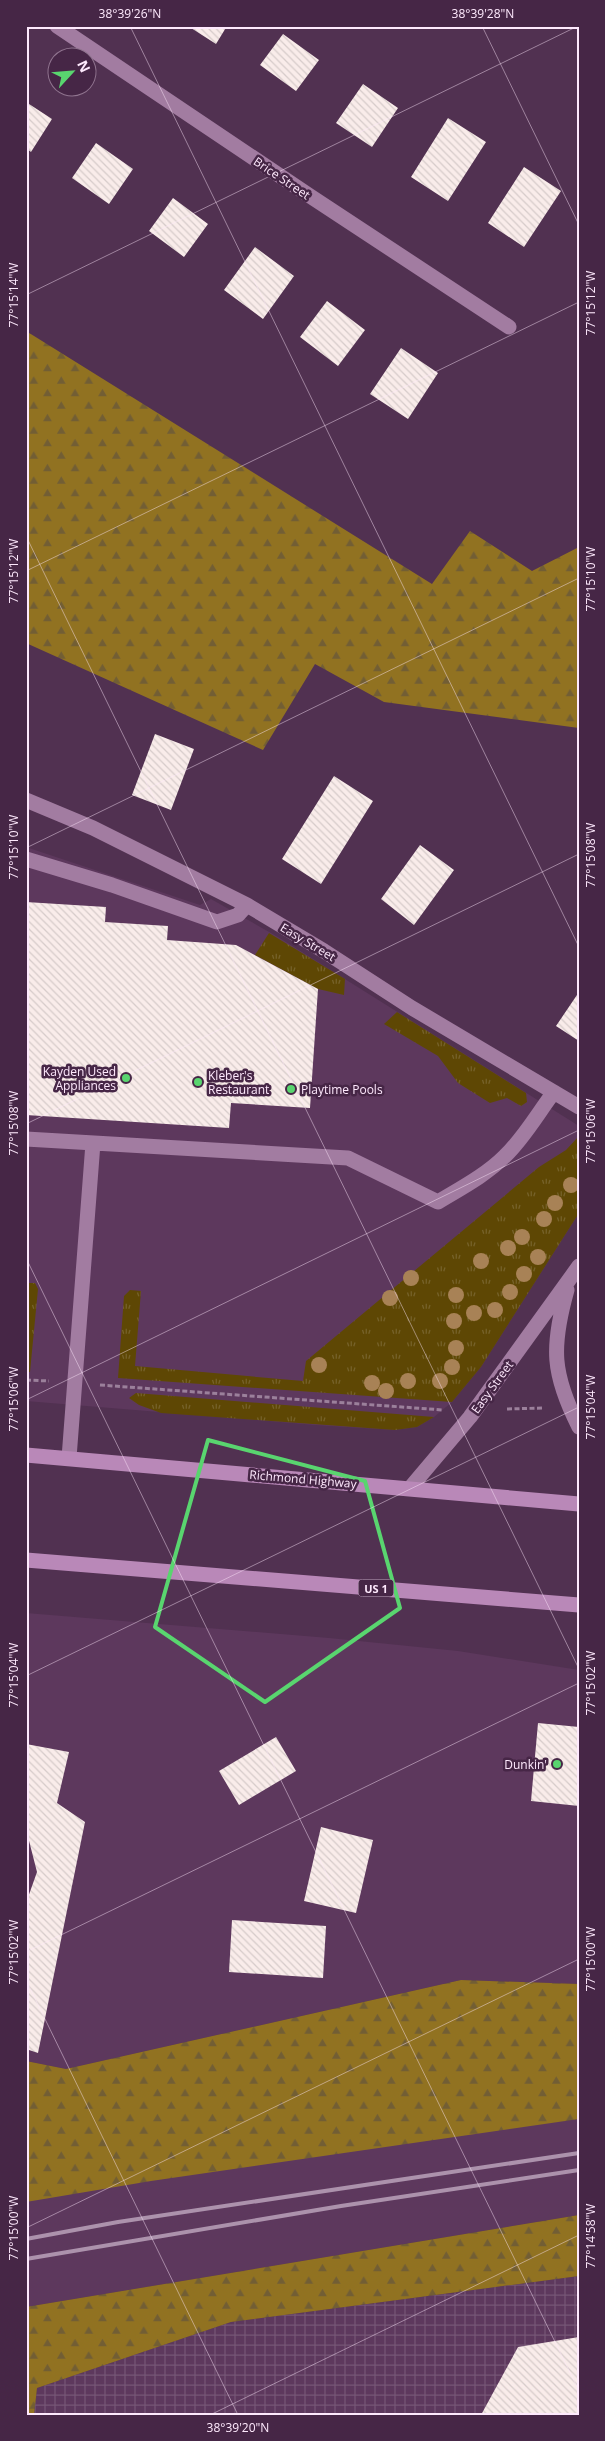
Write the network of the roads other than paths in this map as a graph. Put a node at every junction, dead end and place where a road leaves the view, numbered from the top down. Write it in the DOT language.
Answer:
graph roads {
  1 [pos="57,26"];
  2 [pos="510,326"];
  3 [pos="26,800"];
  4 [pos="26,859"];
  5 [pos="247,905"];
  6 [pos="554,1092"];
  7 [pos="579,1106"];
  8 [pos="26,1139"];
  9 [pos="93,1143"];
  10 [pos="579,1266"];
  11 [pos="569,1282"];
  12 [pos="579,1427"];
  13 [pos="26,1455"];
  14 [pos="69,1458"];
  15 [pos="410,1488"];
  16 [pos="579,1504"];
  17 [pos="26,1560"];
  18 [pos="579,1605"];
  1 -- 2 [label="street, Brice Street"];
  3 -- 5 [label="street, Easy Street"];
  4 -- 5 [label="street"];
  5 -- 6 [label="street, Easy Street"];
  6 -- 7 [label="street, Easy Street"];
  6 -- 9 [label="street"];
  8 -- 9 [label="street"];
  9 -- 14 [label="street"];
  10 -- 11 [label="street, Easy Street"];
  11 -- 12 [label="street, Easy Street"];
  11 -- 15 [label="street, Easy Street"];
  13 -- 14 [label="main road, Richmond Highway"];
  14 -- 15 [label="main road, Richmond Highway"];
  15 -- 16 [label="main road, Richmond Highway"];
  17 -- 18 [label="main road, US 1"];
}
